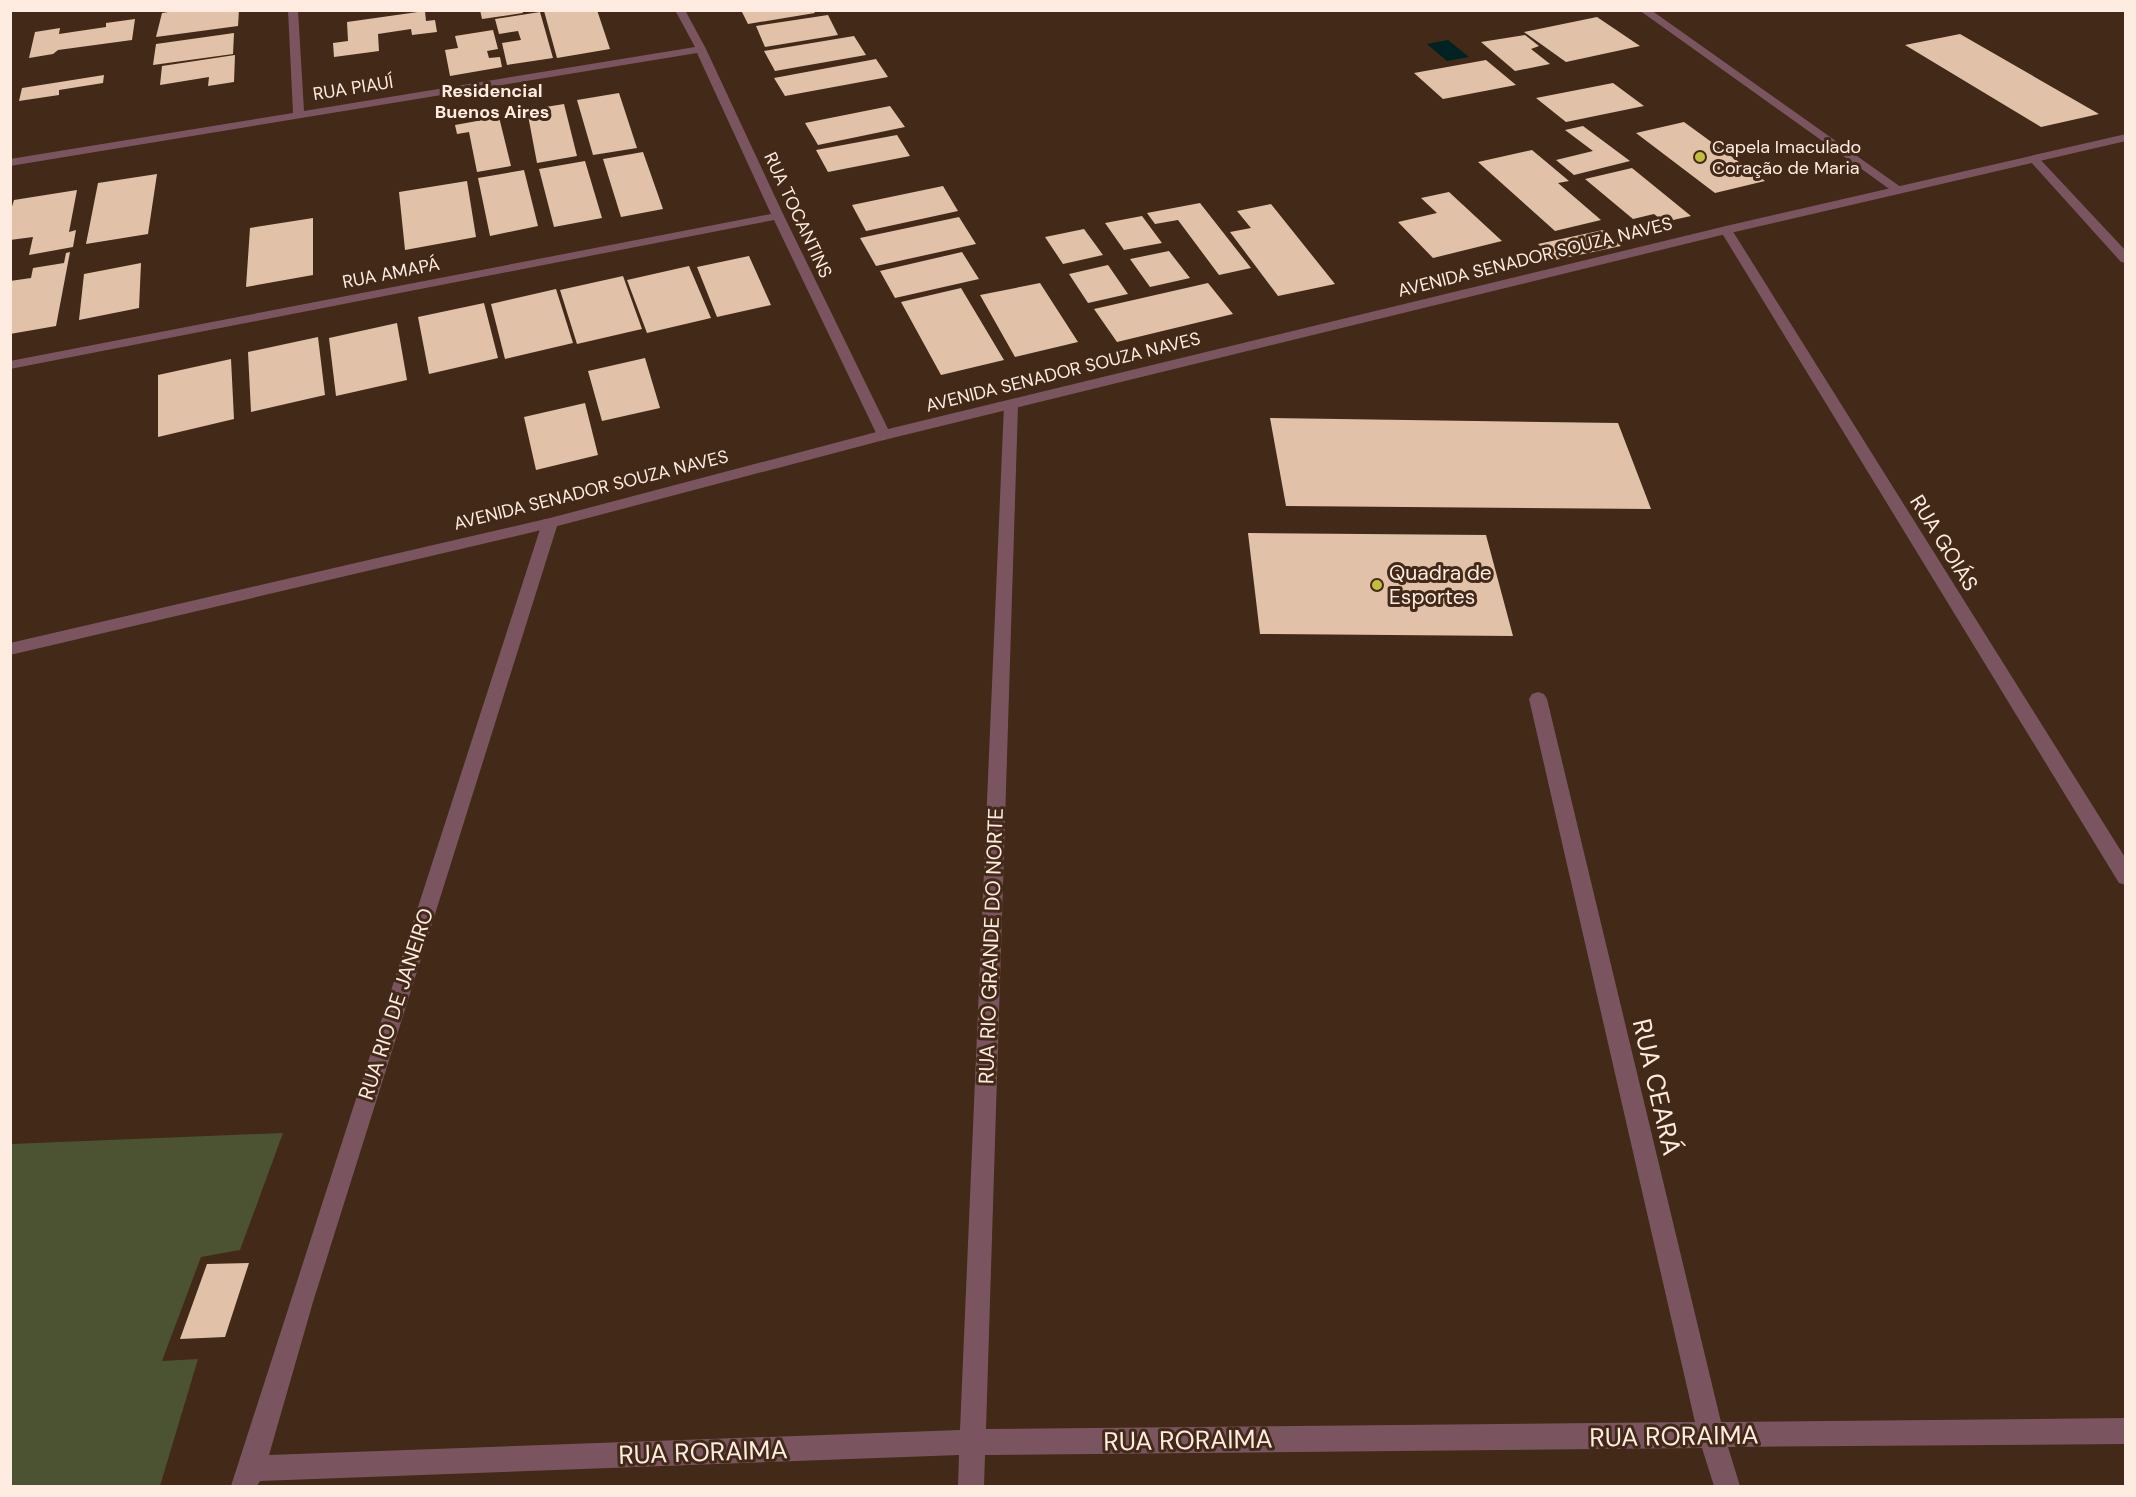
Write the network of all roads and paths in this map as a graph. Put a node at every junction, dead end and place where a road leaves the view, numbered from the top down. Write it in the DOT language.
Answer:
graph roads {
  1 [pos="293,10"];
  2 [pos="680,10"];
  3 [pos="1644,10"];
  4 [pos="701,49"];
  5 [pos="299,116"];
  6 [pos="2126,137"];
  7 [pos="2034,159"];
  8 [pos="10,164"];
  9 [pos="1899,190"];
  10 [pos="778,216"];
  11 [pos="1726,230"];
  12 [pos="2126,259"];
  13 [pos="10,365"];
  14 [pos="1011,405"];
  15 [pos="884,435"];
  16 [pos="550,523"];
  17 [pos="10,650"];
  18 [pos="1538,699"];
  19 [pos="2126,877"];
  20 [pos="2126,1431"];
  21 [pos="1710,1435"];
  22 [pos="972,1442"];
  23 [pos="248,1477"];
  24 [pos="972,1486"];
  25 [pos="1728,1486"];
  1 -- 5 [label="street"];
  2 -- 4 [label="street, RUA TOCANTINS"];
  3 -- 9 [label="street"];
  4 -- 5 [label="street, RUA PIAUÍ"];
  4 -- 10 [label="street, RUA TOCANTINS"];
  5 -- 8 [label="street, RUA PIAUÍ"];
  6 -- 7 [label="street, AVENIDA SENADOR SOUZA NAVES"];
  7 -- 9 [label="street, AVENIDA SENADOR SOUZA NAVES"];
  7 -- 12 [label="street"];
  9 -- 11 [label="street, AVENIDA SENADOR SOUZA NAVES"];
  10 -- 13 [label="street, RUA AMAPÁ"];
  10 -- 15 [label="street, RUA TOCANTINS"];
  11 -- 14 [label="street, AVENIDA SENADOR SOUZA NAVES"];
  11 -- 19 [label="street, RUA GOIÁS"];
  14 -- 15 [label="street, AVENIDA SENADOR SOUZA NAVES"];
  14 -- 22 [label="street, RUA RIO GRANDE DO NORTE"];
  15 -- 16 [label="street, AVENIDA SENADOR SOUZA NAVES"];
  16 -- 17 [label="street, AVENIDA SENADOR SOUZA NAVES"];
  16 -- 23 [label="street, RUA RIO DE JANEIRO"];
  18 -- 21 [label="street, RUA CEARÁ"];
  20 -- 21 [label="street, RUA RORAIMA"];
  21 -- 22 [label="street, RUA RORAIMA"];
  21 -- 25 [label="street, RUA CEARÁ"];
  22 -- 23 [label="street, RUA RORAIMA"];
  22 -- 24 [label="street, RUA RIO GRANDE DO NORTE"];
}
